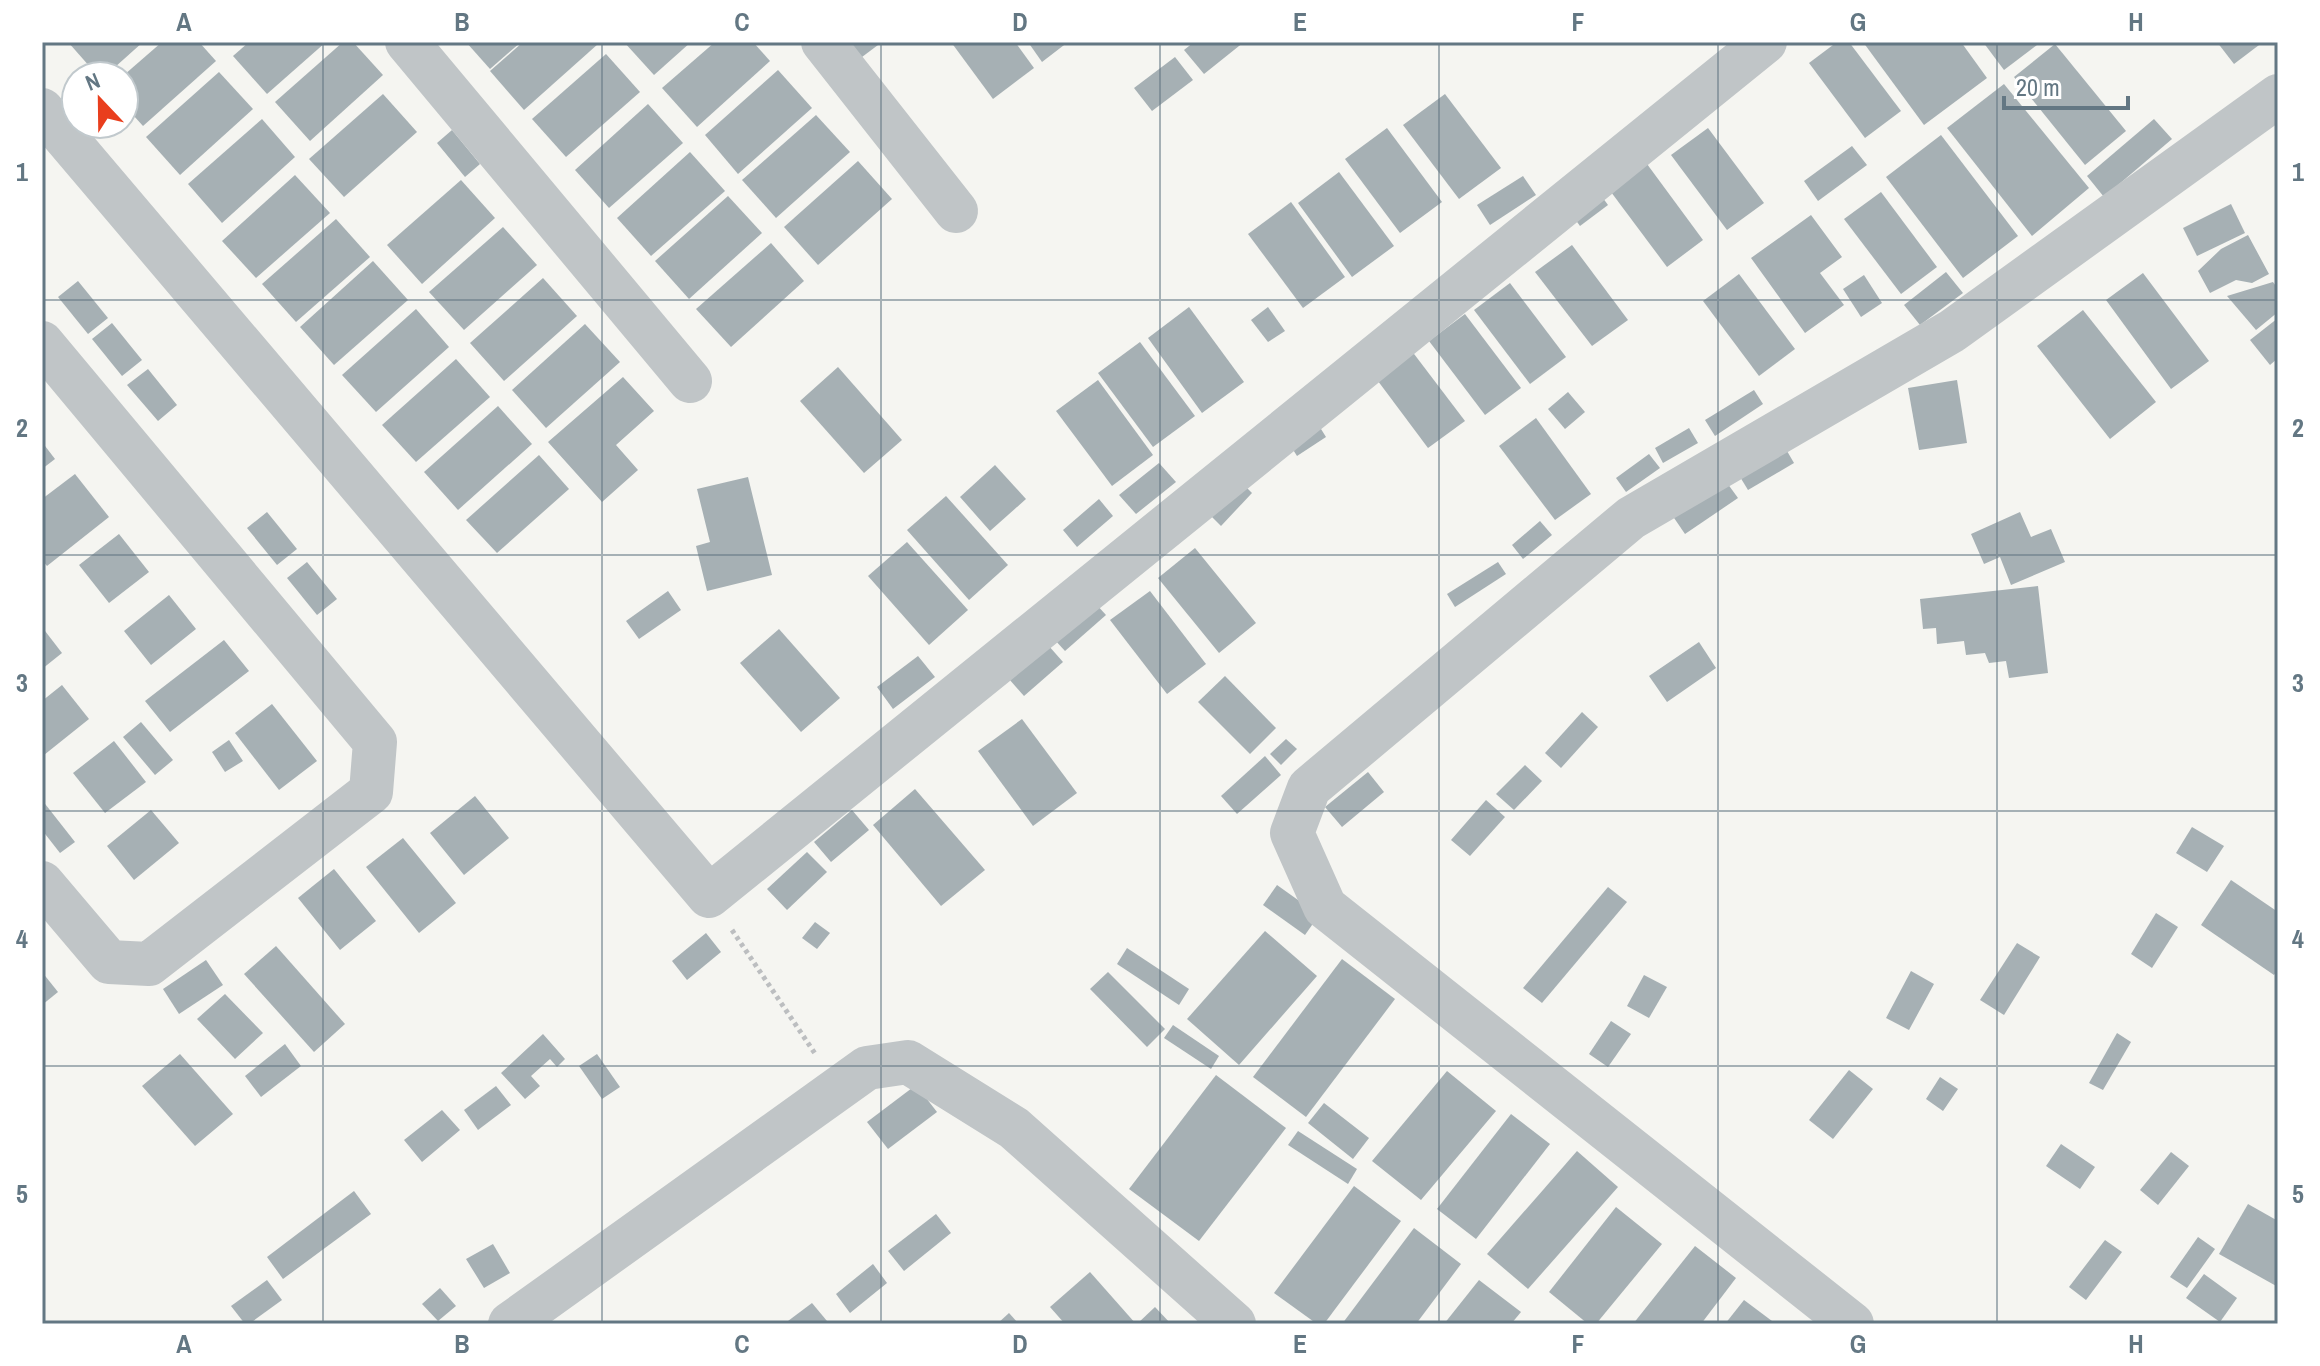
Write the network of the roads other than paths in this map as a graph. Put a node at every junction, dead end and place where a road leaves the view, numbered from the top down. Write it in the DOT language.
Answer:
graph roads {
  1 [pos="407,42"];
  2 [pos="823,42"];
  3 [pos="1765,42"];
  4 [pos="2278,96"];
  5 [pos="42,110"];
  6 [pos="956,211"];
  7 [pos="42,343"];
  8 [pos="690,381"];
  9 [pos="42,883"];
  10 [pos="510,1324"];
  11 [pos="1234,1324"];
  12 [pos="1852,1324"];
  1 -- 8 [label="street"];
  2 -- 6 [label="street"];
  3 -- 5 [label="street"];
  4 -- 12 [label="street"];
  7 -- 9 [label="street"];
  10 -- 11 [label="street"];
}
